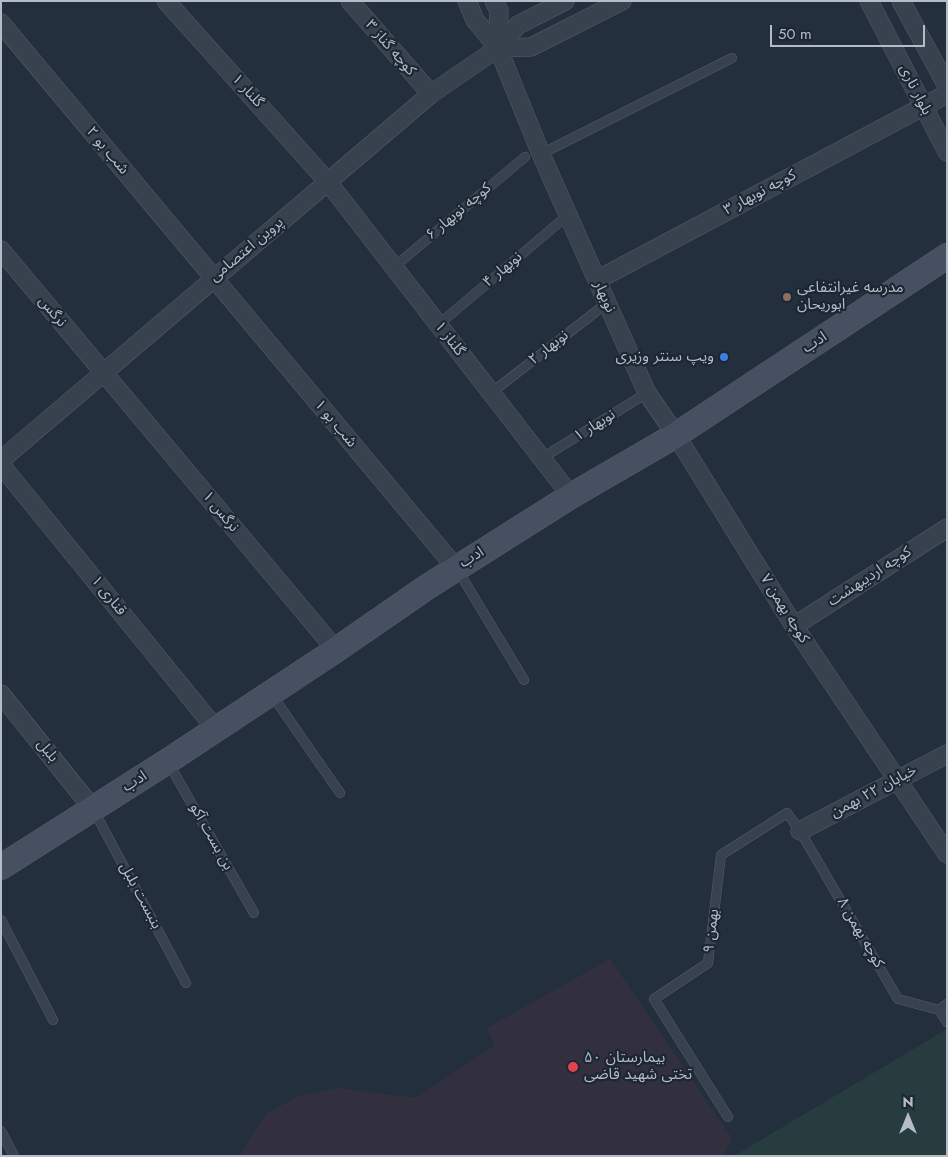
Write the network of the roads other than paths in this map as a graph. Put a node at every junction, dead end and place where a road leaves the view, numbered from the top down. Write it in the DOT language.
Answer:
graph roads {
  1 [pos="166,1"];
  2 [pos="350,1"];
  3 [pos="466,1"];
  4 [pos="494,1"];
  5 [pos="565,1"];
  6 [pos="622,1"];
  7 [pos="869,1"];
  8 [pos="901,1"];
  9 [pos="1,23"];
  10 [pos="498,48"];
  11 [pos="732,58"];
  12 [pos="947,86"];
  13 [pos="431,94"];
  14 [pos="947,94"];
  15 [pos="923,106"];
  16 [pos="947,152"];
  17 [pos="533,155"];
  18 [pos="328,182"];
  19 [pos="568,215"];
  20 [pos="1,250"];
  21 [pos="947,256"];
  22 [pos="394,267"];
  23 [pos="214,279"];
  24 [pos="597,280"];
  25 [pos="607,303"];
  26 [pos="438,325"];
  27 [pos="104,373"];
  28 [pos="491,393"];
  29 [pos="647,393"];
  30 [pos="676,435"];
  31 [pos="542,458"];
  32 [pos="1,460"];
  33 [pos="1,464"];
  34 [pos="571,496"];
  35 [pos="947,528"];
  36 [pos="456,568"];
  37 [pos="794,626"];
  38 [pos="336,650"];
  39 [pos="524,680"];
  40 [pos="270,693"];
  41 [pos="1,694"];
  42 [pos="215,728"];
  43 [pos="947,754"];
  44 [pos="168,761"];
  45 [pos="897,780"];
  46 [pos="340,793"];
  47 [pos="93,809"];
  48 [pos="800,831"];
  49 [pos="947,854"];
  50 [pos="1,867"];
  51 [pos="254,913"];
  52 [pos="1,920"];
  53 [pos="186,983"];
  54 [pos="943,1007"];
  55 [pos="52,1020"];
  56 [pos="947,1022"];
  57 [pos="728,1117"];
  58 [pos="1,1131"];
  59 [pos="14,1156"];
  1 -- 18 [label="street, گلنار ۱"];
  2 -- 13 [label="street, کوچه گناز ۳"];
  3 -- 10 [label="street, نوبهار"];
  4 -- 10 [label="street, نوبهار"];
  5 -- 10 [label="street, پروین اعتصامی"];
  6 -- 10 [label="street"];
  7 -- 15 [label="street, بلوار ناری"];
  8 -- 12 [label="street"];
  9 -- 23 [label="street, شب بو ۲"];
  10 -- 13 [label="street, پروین اعتصامی"];
  10 -- 17 [label="street, نوبهار"];
  11 -- 17 [label="lane"];
  13 -- 18 [label="street, پروین اعتصامی"];
  14 -- 15 [label="street, کوچه نوبهار ۳"];
  15 -- 16 [label="street, بلوار ناری"];
  15 -- 24 [label="street, کوچه نوبهار ۳"];
  17 -- 19 [label="street, نوبهار"];
  17 -- 22 [label="lane, کوچه نوبهار ۶"];
  18 -- 22 [label="street, گلناز ۱"];
  18 -- 23 [label="street, پروین اعتصامی"];
  19 -- 24 [label="street, نوبهار"];
  19 -- 26 [label="lane, نوبهار ۴"];
  20 -- 27 [label="street, نرگس"];
  21 -- 30 [label="street, ادب"];
  22 -- 26 [label="street, گلناز ۱"];
  23 -- 27 [label="street, پروین اعتصامی"];
  23 -- 36 [label="street, شب بو ۱"];
  24 -- 25 [label="street, نوبهار"];
  25 -- 28 [label="lane, نوبهار ۲"];
  25 -- 29 [label="street, نوبهار"];
  26 -- 28 [label="street, گلناز ۱"];
  27 -- 32 [label="street, پروین اعتصامی"];
  27 -- 38 [label="street, نرگس ۱"];
  28 -- 31 [label="street, گلناز ۱"];
  29 -- 30 [label="street, نوبهار"];
  29 -- 31 [label="lane, نوبهار ۱"];
  30 -- 34 [label="street, ادب"];
  30 -- 37 [label="street, کوچه بهمن ۷"];
  31 -- 34 [label="street, گلناز ۱"];
  33 -- 42 [label="street, قناری ۱"];
  34 -- 36 [label="street, ادب"];
  35 -- 37 [label="street, کوچه اردیبهشت"];
  36 -- 38 [label="street, ادب"];
  36 -- 39 [label="lane"];
  37 -- 45 [label="street, کوچه بهمن ۷"];
  38 -- 40 [label="street, ادب"];
  40 -- 42 [label="street, ادب"];
  40 -- 46 [label="lane"];
  41 -- 47 [label="street, بلبل"];
  42 -- 44 [label="street, ادب"];
  43 -- 45 [label="street, خیابان ۲۲ بهمن"];
  44 -- 47 [label="street, ادب"];
  44 -- 51 [label="lane, بن بست آکو"];
  45 -- 48 [label="street, خیابان ۲۲ بهمن"];
  45 -- 49 [label="street, کوچه بهمن ۷"];
  47 -- 50 [label="street, ادب"];
  47 -- 53 [label="lane, بنبست بلبل"];
  48 -- 54 [label="lane, کوچه بهمن ۸"];
  48 -- 57 [label="lane, بهمن ۹"];
  52 -- 55 [label="lane"];
  54 -- 56 [label="lane"];
  58 -- 59 [label="lane"];
}
